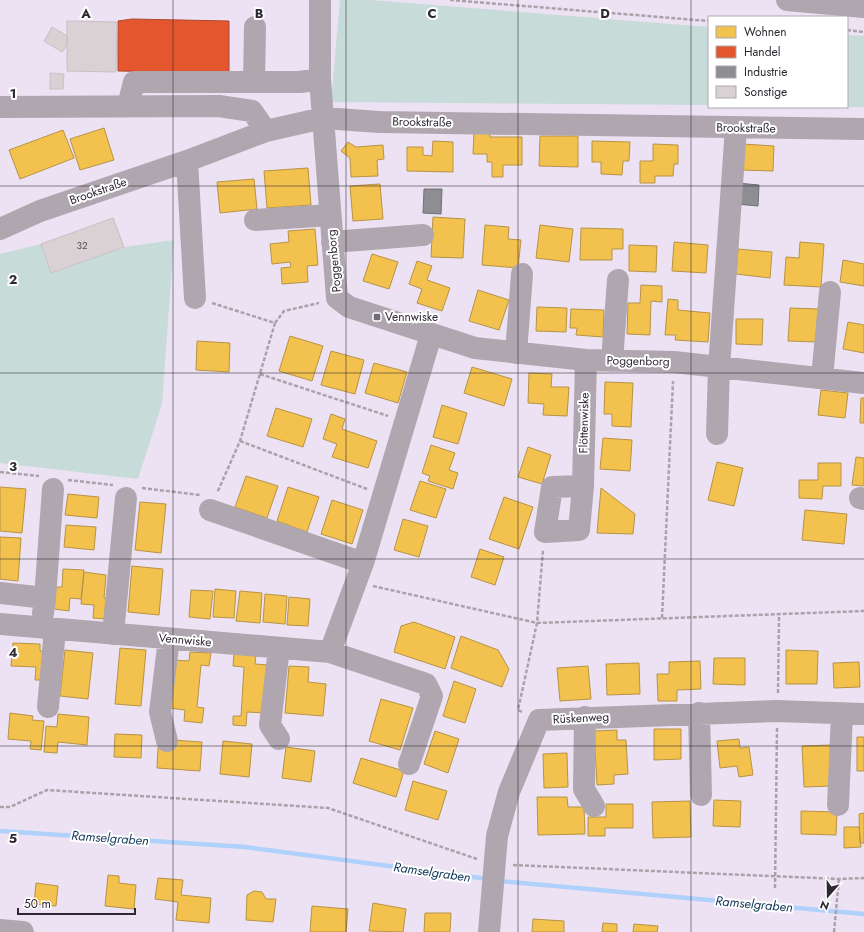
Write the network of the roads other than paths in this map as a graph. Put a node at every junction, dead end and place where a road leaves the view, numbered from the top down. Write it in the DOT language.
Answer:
graph roads {
  1 [pos="320,0"];
  2 [pos="787,0"];
  3 [pos="833,2"];
  4 [pos="864,7"];
  5 [pos="255,27"];
  6 [pos="320,79"];
  7 [pos="199,82"];
  8 [pos="254,82"];
  9 [pos="128,106"];
  10 [pos="200,106"];
  11 [pos="0,107"];
  12 [pos="323,118"];
  13 [pos="736,128"];
  14 [pos="864,129"];
  15 [pos="266,131"];
  16 [pos="187,161"];
  17 [pos="330,215"];
  18 [pos="255,220"];
  19 [pos="0,229"];
  20 [pos="423,235"];
  21 [pos="332,242"];
  22 [pos="522,274"];
  23 [pos="618,280"];
  24 [pos="830,292"];
  25 [pos="195,298"];
  26 [pos="431,335"];
  27 [pos="516,353"];
  28 [pos="586,360"];
  29 [pos="612,361"];
  30 [pos="719,367"];
  31 [pos="822,378"];
  32 [pos="864,383"];
  33 [pos="717,434"];
  34 [pos="54,482"];
  35 [pos="583,486"];
  36 [pos="128,490"];
  37 [pos="212,503"];
  38 [pos="360,572"];
  39 [pos="0,593"];
  40 [pos="45,598"];
  41 [pos="0,624"];
  42 [pos="48,628"];
  43 [pos="113,634"];
  44 [pos="169,639"];
  45 [pos="279,648"];
  46 [pos="330,652"];
  47 [pos="48,707"];
  48 [pos="699,713"];
  49 [pos="842,714"];
  50 [pos="864,714"];
  51 [pos="585,717"];
  52 [pos="279,739"];
  53 [pos="167,740"];
  54 [pos="409,764"];
  55 [pos="701,795"];
  56 [pos="838,805"];
  57 [pos="594,806"];
  58 [pos="489,932"];
  1 -- 6 [label="street, Poggenborg"];
  2 -- 3 [label="street"];
  3 -- 4 [label="street"];
  5 -- 8 [label="street"];
  6 -- 8 [label="street"];
  6 -- 12 [label="street, Poggenborg"];
  7 -- 8 [label="street"];
  7 -- 9 [label="street"];
  7 -- 10 [label="street"];
  9 -- 10 [label="street"];
  9 -- 11 [label="street"];
  10 -- 15 [label="street"];
  12 -- 13 [label="street, Brookstraße"];
  12 -- 15 [label="street, Brookstraße"];
  12 -- 17 [label="street, Poggenborg"];
  13 -- 14 [label="street, Brookstraße"];
  13 -- 30 [label="street"];
  15 -- 16 [label="street, Brookstraße"];
  16 -- 19 [label="street, Brookstraße"];
  16 -- 25 [label="street"];
  17 -- 18 [label="street"];
  17 -- 21 [label="street, Poggenborg"];
  20 -- 21 [label="street"];
  21 -- 26 [label="street, Poggenborg"];
  22 -- 27 [label="street"];
  23 -- 29 [label="street"];
  24 -- 31 [label="street"];
  26 -- 27 [label="street, Poggenborg"];
  26 -- 38 [label="street"];
  27 -- 28 [label="street, Poggenborg"];
  28 -- 29 [label="street, Poggenborg"];
  28 -- 35 [label="street, Flöttenwiske"];
  29 -- 30 [label="street, Poggenborg"];
  30 -- 31 [label="street, Poggenborg"];
  30 -- 33 [label="street"];
  31 -- 32 [label="street, Poggenborg"];
  34 -- 40 [label="street"];
  35 -- 35 [label="street, Flöttenwiske"];
  36 -- 43 [label="street"];
  37 -- 38 [label="street"];
  38 -- 46 [label="street"];
  39 -- 40 [label="street"];
  40 -- 42 [label="street"];
  41 -- 42 [label="street, Vennwiske"];
  42 -- 43 [label="street, Vennwiske"];
  42 -- 47 [label="street"];
  43 -- 44 [label="street, Vennwiske"];
  44 -- 45 [label="street, Vennwiske"];
  44 -- 53 [label="street"];
  45 -- 46 [label="street, Vennwiske"];
  45 -- 52 [label="street"];
  46 -- 54 [label="street, Vennwiske"];
  48 -- 49 [label="street, Rüskenweg"];
  48 -- 51 [label="street, Rüskenweg"];
  48 -- 55 [label="street"];
  49 -- 50 [label="street, Rüskenweg"];
  49 -- 56 [label="street"];
  51 -- 57 [label="street"];
  51 -- 58 [label="street, Rüskenweg"];
}
